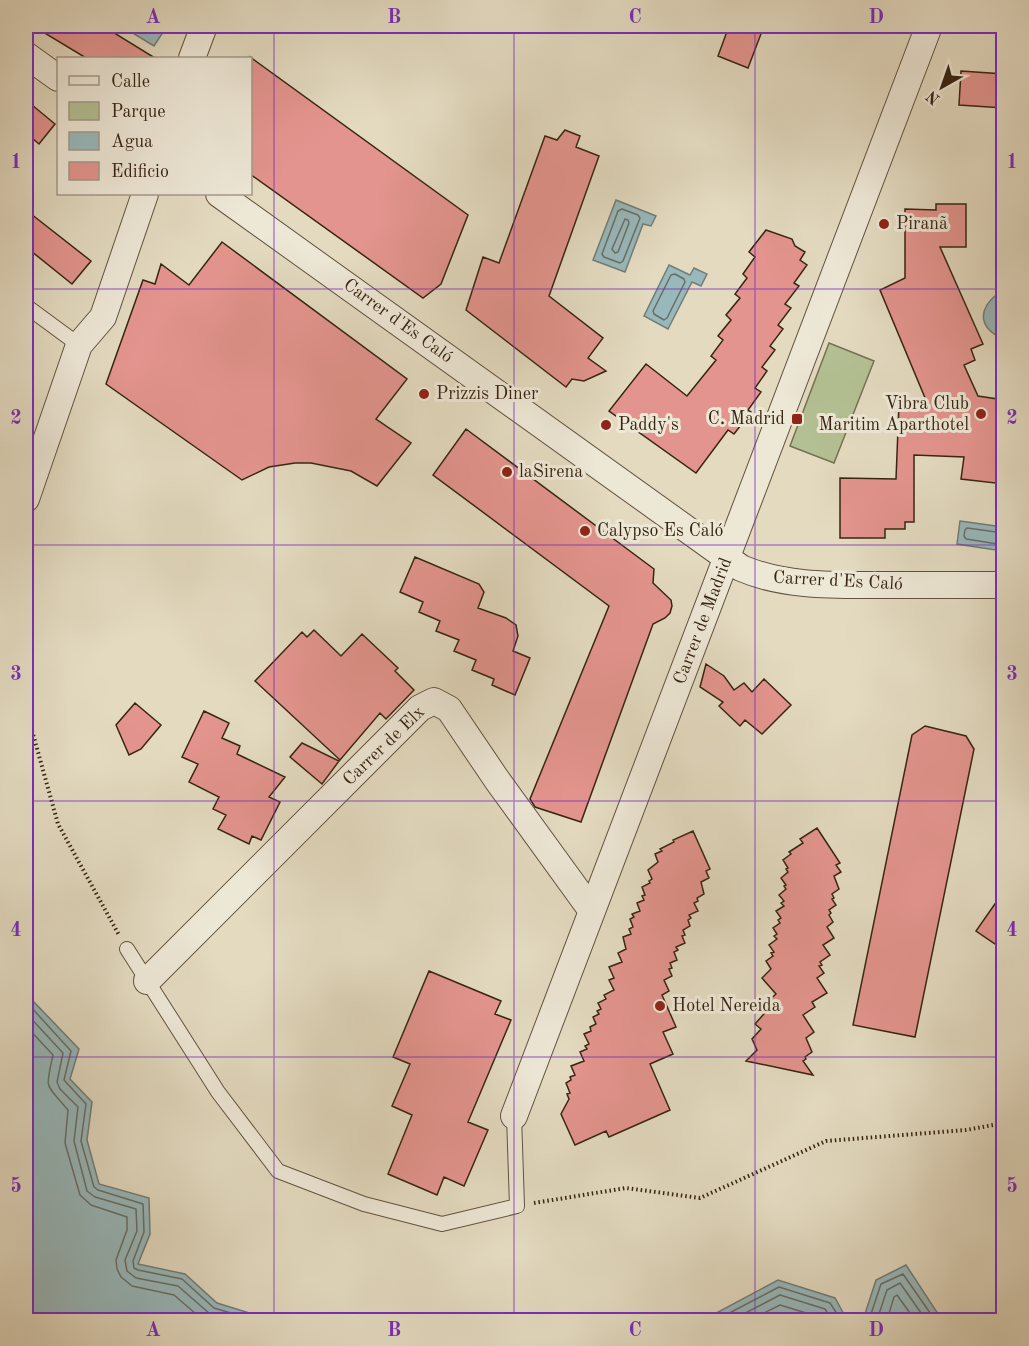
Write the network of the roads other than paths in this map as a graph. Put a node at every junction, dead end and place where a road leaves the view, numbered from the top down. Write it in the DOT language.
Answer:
graph roads {
  1 [pos="204,26"];
  2 [pos="929,26"];
  3 [pos="26,55"];
  4 [pos="192,57"];
  5 [pos="57,77"];
  6 [pos="145,195"];
  7 [pos="220,195"];
  8 [pos="26,306"];
  9 [pos="79,345"];
  10 [pos="26,499"];
  11 [pos="727,559"];
  12 [pos="1004,585"];
  13 [pos="592,911"];
  14 [pos="127,949"];
  15 [pos="147,981"];
  16 [pos="514,1116"];
  1 -- 4 [label="street"];
  2 -- 11 [label="street, Carrer de Madrid"];
  3 -- 5 [label="street"];
  6 -- 9 [label="street"];
  7 -- 11 [label="street, Carrer d'Es Caló"];
  8 -- 9 [label="lane"];
  9 -- 10 [label="street"];
  11 -- 12 [label="street, Carrer d'Es Caló"];
  11 -- 13 [label="street, Carrer de Madrid"];
  13 -- 15 [label="street, Carrer de Elx"];
  13 -- 16 [label="street, Carrer de Madrid"];
  14 -- 15 [label="lane"];
  15 -- 16 [label="lane"];
}
